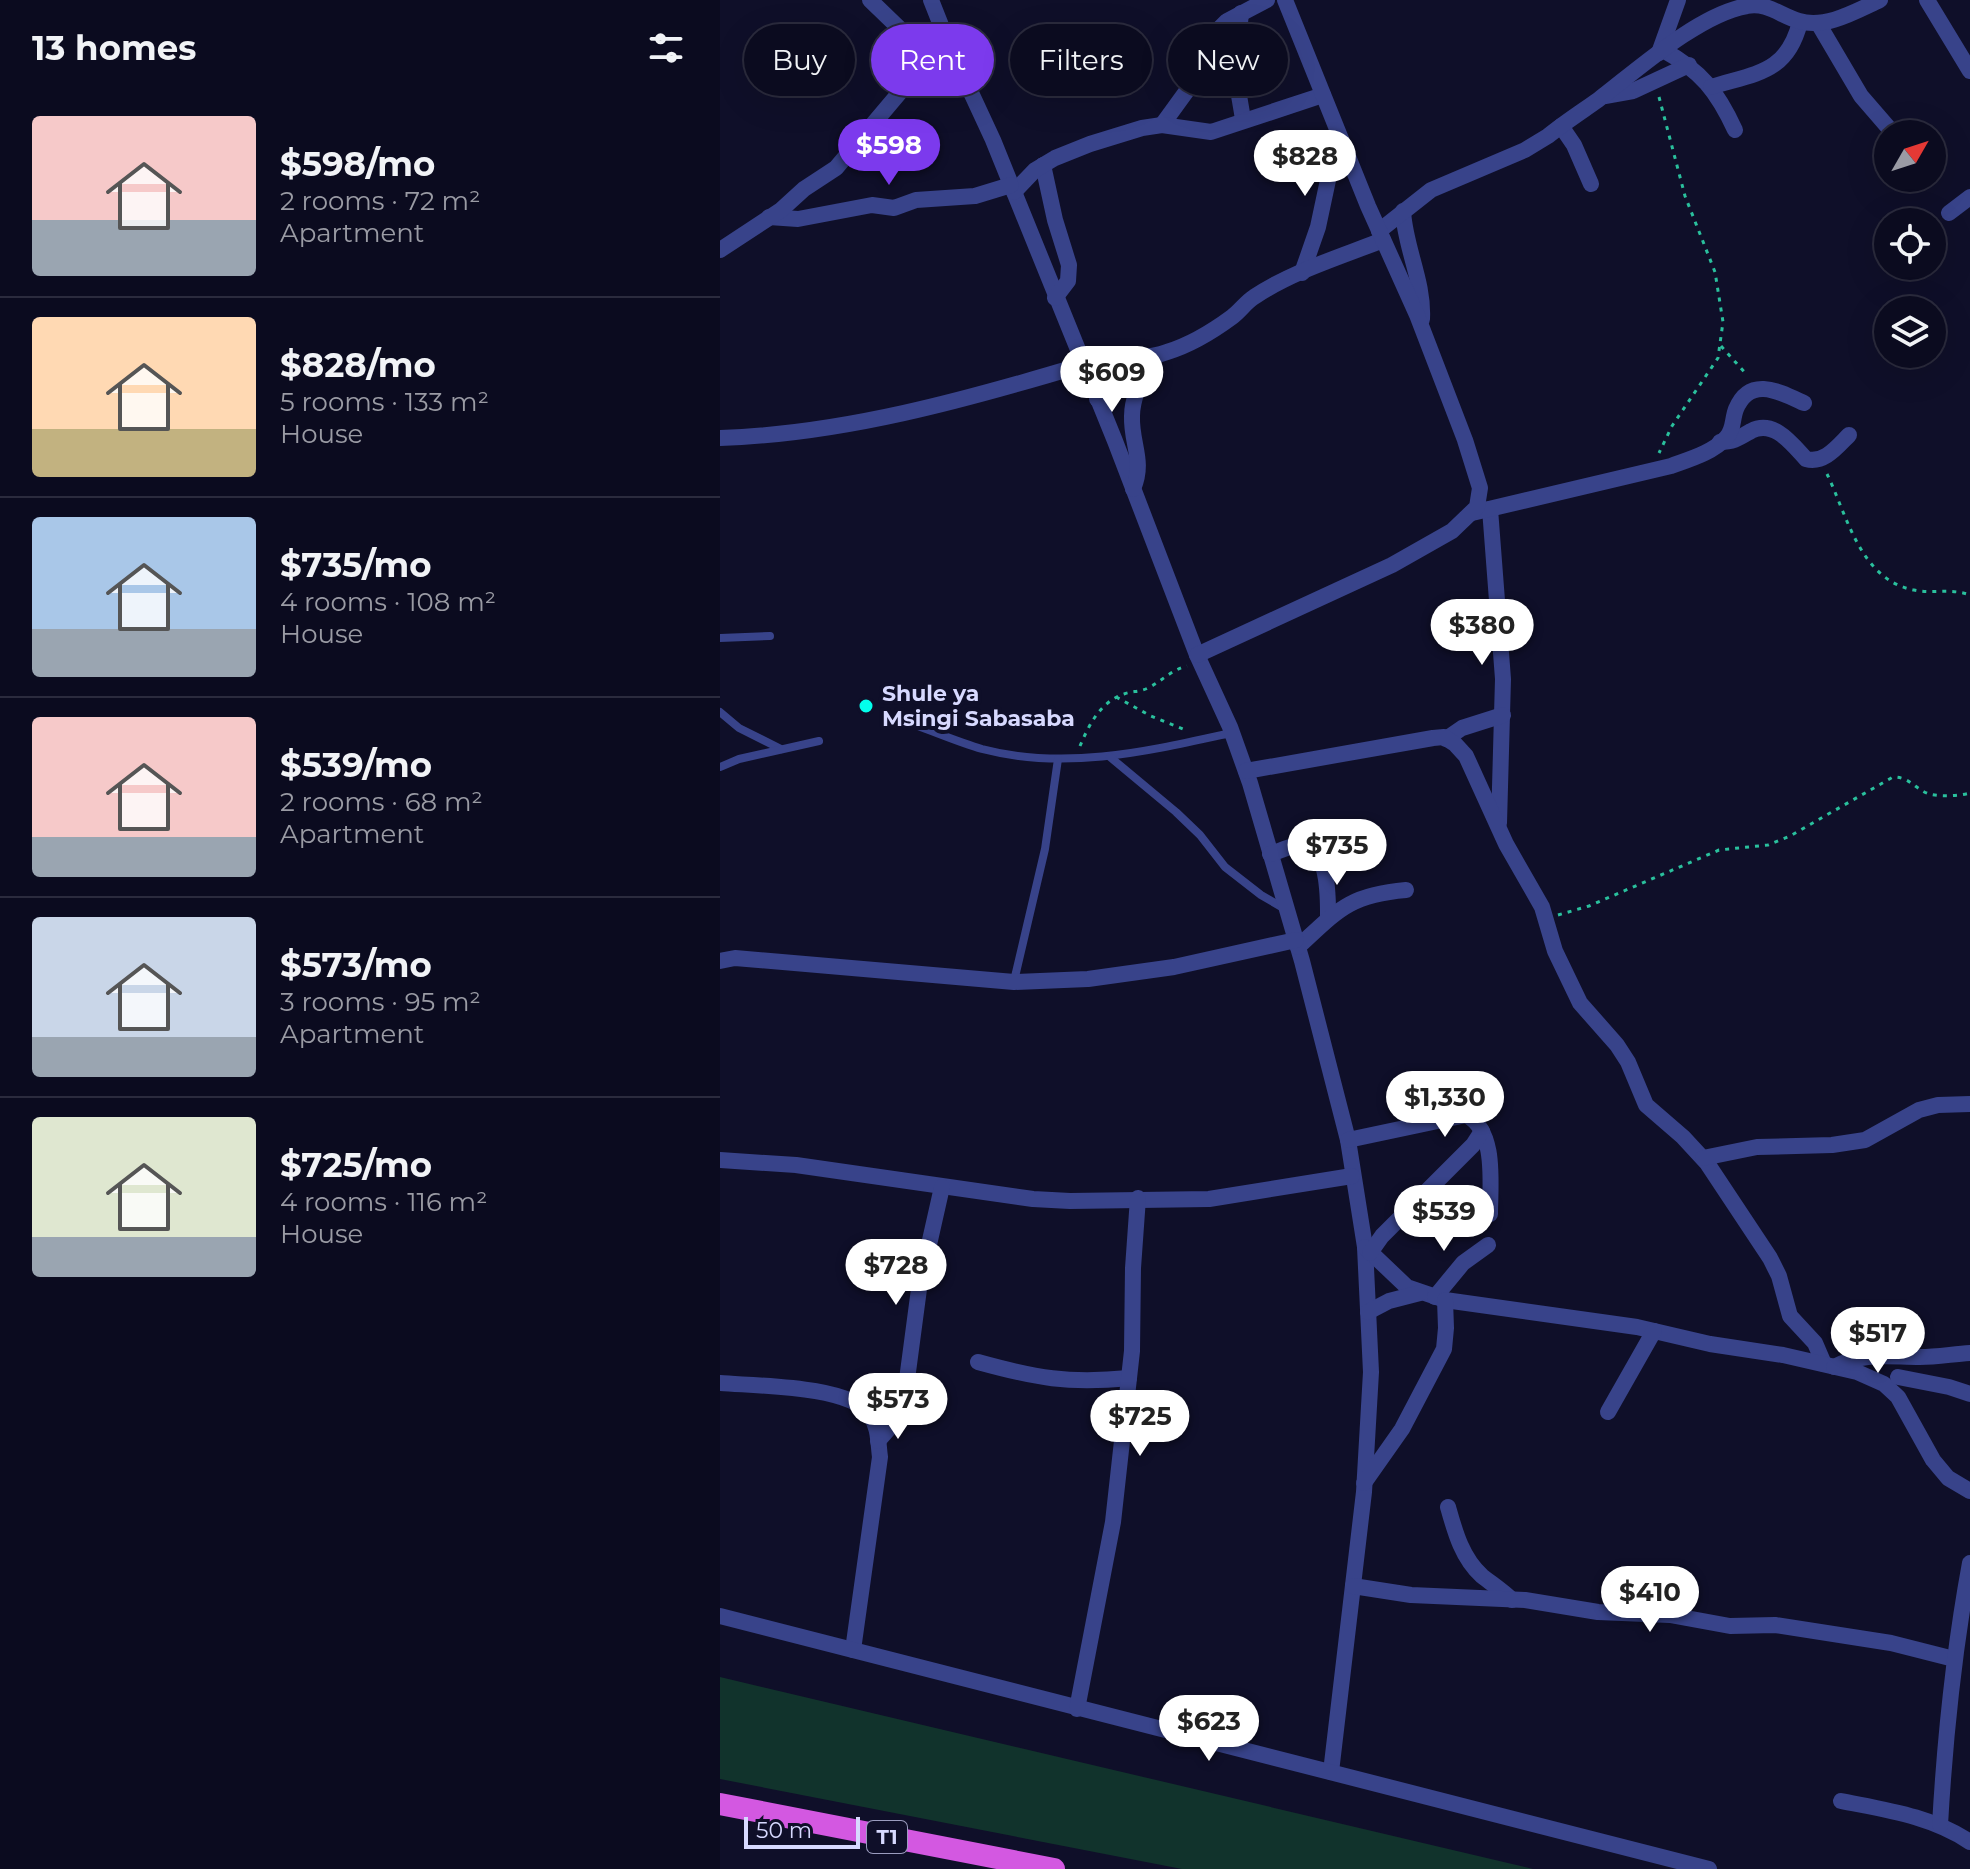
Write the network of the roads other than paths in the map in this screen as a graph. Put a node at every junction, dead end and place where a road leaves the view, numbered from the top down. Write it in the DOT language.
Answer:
graph roads {
  1 [pos="870,0"];
  2 [pos="931,0"];
  3 [pos="1267,0"];
  4 [pos="1285,0"];
  5 [pos="1678,0"];
  6 [pos="1880,0"];
  7 [pos="1927,0"];
  8 [pos="1742,3"];
  9 [pos="1241,13"];
  10 [pos="1800,22"];
  11 [pos="1818,23"];
  12 [pos="895,24"];
  13 [pos="941,24"];
  14 [pos="1661,52"];
  15 [pos="1689,65"];
  16 [pos="1970,71"];
  17 [pos="1711,87"];
  18 [pos="1323,95"];
  19 [pos="897,96"];
  20 [pos="972,96"];
  21 [pos="1601,97"];
  22 [pos="1243,119"];
  23 [pos="1882,120"];
  24 [pos="1162,125"];
  25 [pos="1561,126"];
  26 [pos="1735,130"];
  27 [pos="1338,133"];
  28 [pos="1043,165"];
  29 [pos="1591,184"];
  30 [pos="1013,189"];
  31 [pos="1970,197"];
  32 [pos="1403,211"];
  33 [pos="1949,213"];
  34 [pos="769,217"];
  35 [pos="1381,236"];
  36 [pos="720,250"];
  37 [pos="1302,273"];
  38 [pos="1055,298"];
  39 [pos="1421,327"];
  40 [pos="1152,356"];
  41 [pos="1112,361"];
  42 [pos="1084,369"];
  43 [pos="1097,399"];
  44 [pos="1804,403"];
  45 [pos="1849,435"];
  46 [pos="720,438"];
  47 [pos="1720,442"];
  48 [pos="1133,489"];
  49 [pos="1490,509"];
  50 [pos="1472,513"];
  51 [pos="770,636"];
  52 [pos="720,638"];
  53 [pos="1200,660"];
  54 [pos="720,712"];
  55 [pos="1503,715"];
  56 [pos="918,726"];
  57 [pos="1232,733"];
  58 [pos="1446,739"];
  59 [pos="819,741"];
  60 [pos="782,749"];
  61 [pos="1110,757"];
  62 [pos="1058,759"];
  63 [pos="720,767"];
  64 [pos="1246,771"];
  65 [pos="1499,826"];
  66 [pos="1270,854"];
  67 [pos="1406,890"];
  68 [pos="1286,909"];
  69 [pos="1328,919"];
  70 [pos="1297,944"];
  71 [pos="723,959"];
  72 [pos="1014,982"];
  73 [pos="1970,1104"];
  74 [pos="1482,1131"];
  75 [pos="1348,1140"];
  76 [pos="1703,1158"];
  77 [pos="720,1160"];
  78 [pos="1352,1176"];
  79 [pos="942,1187"];
  80 [pos="1138,1198"];
  81 [pos="1490,1214"];
  82 [pos="1488,1245"];
  83 [pos="1368,1250"];
  84 [pos="1434,1297"];
  85 [pos="1368,1312"];
  86 [pos="1654,1331"];
  87 [pos="1970,1353"];
  88 [pos="1901,1357"];
  89 [pos="978,1362"];
  90 [pos="1829,1366"];
  91 [pos="1898,1377"];
  92 [pos="1129,1378"];
  93 [pos="720,1383"];
  94 [pos="1970,1394"];
  95 [pos="1898,1397"];
  96 [pos="1608,1412"];
  97 [pos="878,1441"];
  98 [pos="1364,1483"];
  99 [pos="1970,1491"];
  100 [pos="1448,1507"];
  101 [pos="1970,1563"];
  102 [pos="1353,1586"];
  103 [pos="1512,1600"];
  104 [pos="720,1616"];
  105 [pos="1964,1629"];
  106 [pos="853,1650"];
  107 [pos="1954,1659"];
  108 [pos="1077,1709"];
  109 [pos="1331,1772"];
  110 [pos="1841,1801"];
  111 [pos="720,1804"];
  112 [pos="1940,1825"];
  113 [pos="1970,1842"];
  114 [pos="1054,1869"];
  115 [pos="1709,1869"];
  1 -- 12 [label="street"];
  2 -- 13 [label="street"];
  3 -- 9 [label="street"];
  4 -- 18 [label="street"];
  5 -- 14 [label="street"];
  6 -- 11 [label="street"];
  7 -- 16 [label="street"];
  8 -- 10 [label="street"];
  8 -- 14 [label="street"];
  9 -- 22 [label="street"];
  9 -- 24 [label="street"];
  10 -- 11 [label="street"];
  10 -- 17 [label="street"];
  11 -- 23 [label="street"];
  14 -- 15 [label="street"];
  14 -- 21 [label="street"];
  15 -- 17 [label="street"];
  15 -- 21 [label="street"];
  17 -- 26 [label="street"];
  18 -- 22 [label="street"];
  18 -- 27 [label="street"];
  19 -- 34 [label="street"];
  20 -- 30 [label="street"];
  21 -- 25 [label="street"];
  22 -- 24 [label="street"];
  24 -- 28 [label="street"];
  25 -- 29 [label="street"];
  25 -- 32 [label="street"];
  27 -- 35 [label="street"];
  27 -- 37 [label="street"];
  28 -- 30 [label="street"];
  28 -- 38 [label="street"];
  30 -- 34 [label="street"];
  30 -- 38 [label="street"];
  31 -- 33 [label="street"];
  32 -- 35 [label="street"];
  32 -- 39 [label="street"];
  34 -- 36 [label="street"];
  35 -- 37 [label="street"];
  35 -- 39 [label="street"];
  37 -- 40 [label="street"];
  38 -- 42 [label="street"];
  39 -- 50 [label="street"];
  40 -- 41 [label="street"];
  40 -- 48 [label="street"];
  41 -- 42 [label="street"];
  41 -- 43 [label="street"];
  42 -- 43 [label="street"];
  42 -- 46 [label="street"];
  43 -- 48 [label="street"];
  44 -- 47 [label="street"];
  45 -- 47 [label="street"];
  47 -- 49 [label="street"];
  48 -- 53 [label="street"];
  49 -- 50 [label="street"];
  49 -- 55 [label="street"];
  50 -- 53 [label="street"];
  51 -- 52 [label="lane"];
  53 -- 57 [label="street"];
  54 -- 60 [label="lane"];
  55 -- 58 [label="street"];
  55 -- 65 [label="street"];
  56 -- 62 [label="lane"];
  57 -- 61 [label="lane"];
  57 -- 64 [label="street"];
  58 -- 64 [label="street"];
  58 -- 65 [label="street"];
  59 -- 60 [label="lane"];
  60 -- 63 [label="lane"];
  61 -- 62 [label="lane"];
  61 -- 68 [label="lane"];
  62 -- 72 [label="lane"];
  64 -- 66 [label="street"];
  65 -- 76 [label="street"];
  66 -- 68 [label="street"];
  66 -- 69 [label="street"];
  67 -- 69 [label="street"];
  68 -- 70 [label="street"];
  69 -- 70 [label="street"];
  70 -- 72 [label="street"];
  70 -- 75 [label="street"];
  71 -- 72 [label="street"];
  73 -- 76 [label="street"];
  74 -- 75 [label="street"];
  74 -- 81 [label="street"];
  74 -- 83 [label="street"];
  75 -- 78 [label="street"];
  76 -- 90 [label="street"];
  77 -- 79 [label="street"];
  78 -- 80 [label="street"];
  78 -- 83 [label="street"];
  79 -- 80 [label="street"];
  79 -- 97 [label="street"];
  80 -- 92 [label="street"];
  82 -- 84 [label="street"];
  83 -- 84 [label="street"];
  83 -- 85 [label="street"];
  84 -- 85 [label="street"];
  84 -- 86 [label="street"];
  84 -- 98 [label="street"];
  85 -- 98 [label="street"];
  86 -- 90 [label="street"];
  86 -- 96 [label="street"];
  87 -- 88 [label="street"];
  88 -- 90 [label="street"];
  88 -- 91 [label="street"];
  89 -- 92 [label="street"];
  90 -- 95 [label="street"];
  91 -- 94 [label="street"];
  91 -- 95 [label="street"];
  92 -- 108 [label="street"];
  93 -- 97 [label="street"];
  95 -- 99 [label="street"];
  97 -- 106 [label="street"];
  98 -- 102 [label="street"];
  100 -- 103 [label="street"];
  101 -- 105 [label="street"];
  102 -- 103 [label="street"];
  102 -- 109 [label="street"];
  103 -- 107 [label="street"];
  104 -- 106 [label="street"];
  105 -- 107 [label="street"];
  106 -- 108 [label="street"];
  107 -- 112 [label="street"];
  108 -- 109 [label="street"];
  109 -- 115 [label="street"];
  110 -- 112 [label="street"];
  111 -- 114 [label="highway, T1"];
  112 -- 113 [label="street"];
}
